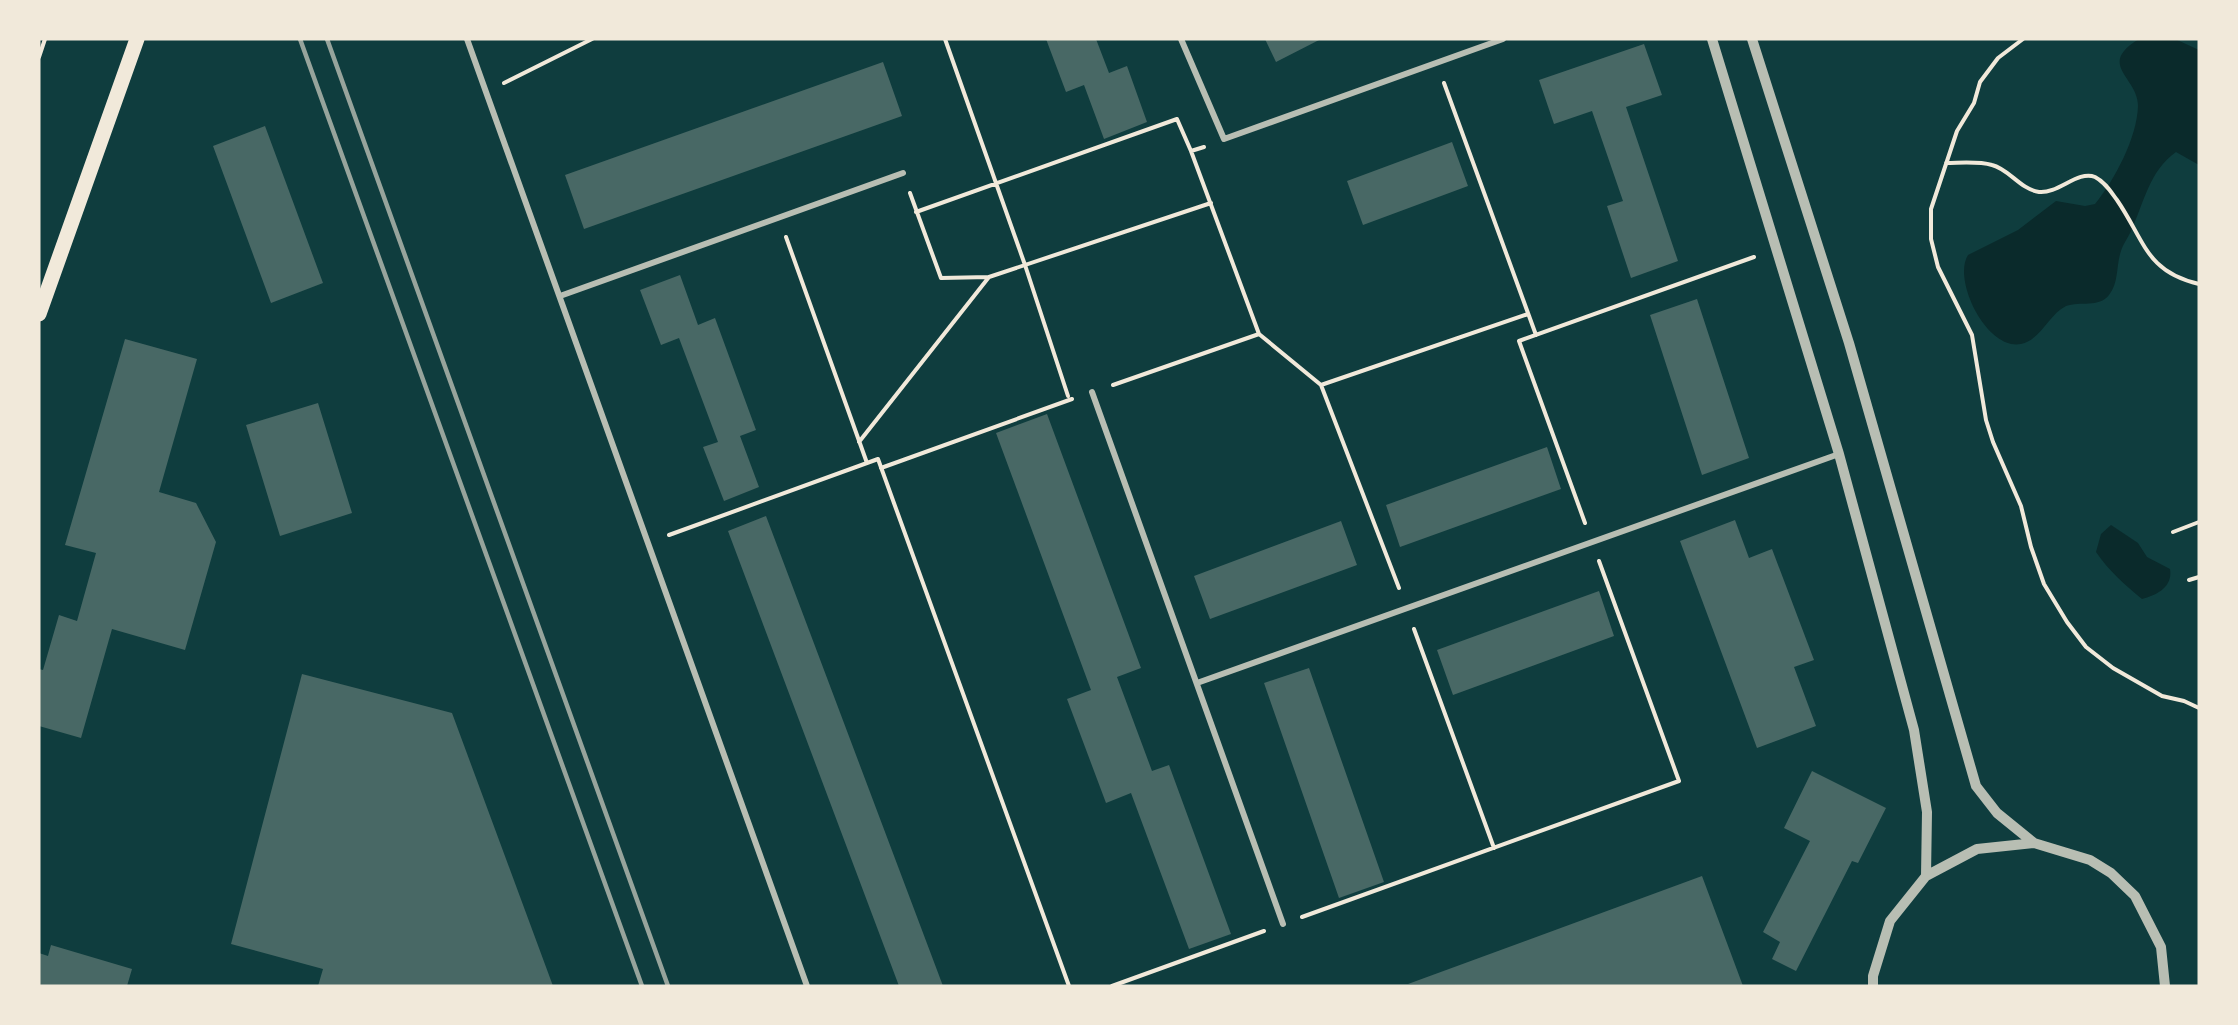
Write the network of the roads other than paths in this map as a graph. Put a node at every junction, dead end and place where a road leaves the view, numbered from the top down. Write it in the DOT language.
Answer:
graph roads {
  1 [pos="137,39"];
  2 [pos="467,39"];
  3 [pos="1181,39"];
  4 [pos="1503,39"];
  5 [pos="1712,39"];
  6 [pos="1752,39"];
  7 [pos="903,173"];
  8 [pos="560,296"];
  9 [pos="39,315"];
  10 [pos="1092,392"];
  11 [pos="1839,454"];
  12 [pos="1197,683"];
  13 [pos="2034,843"];
  14 [pos="1926,876"];
  15 [pos="1283,924"];
  16 [pos="807,986"];
  17 [pos="1873,986"];
  18 [pos="2165,986"];
  1 -- 9 [label="main road"];
  2 -- 8 [label="street"];
  3 -- 4 [label="street"];
  5 -- 11 [label="street"];
  6 -- 13 [label="street"];
  7 -- 8 [label="street"];
  8 -- 16 [label="street"];
  10 -- 12 [label="street"];
  11 -- 12 [label="street"];
  11 -- 14 [label="street"];
  12 -- 15 [label="street"];
  13 -- 14 [label="street"];
  13 -- 18 [label="street"];
  14 -- 17 [label="street"];
}
